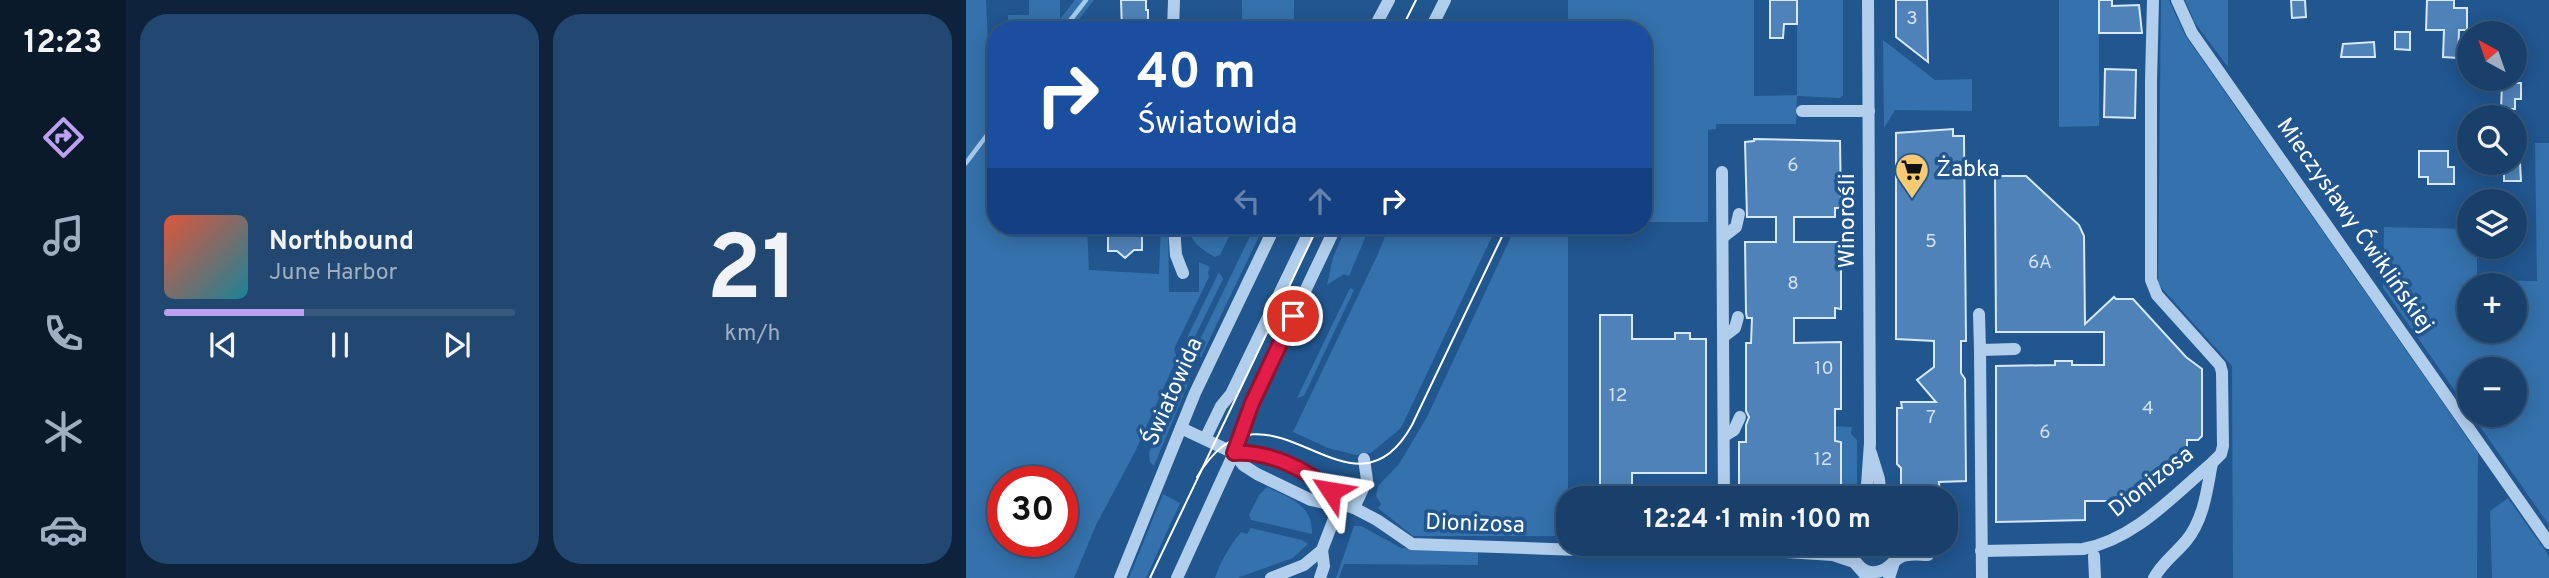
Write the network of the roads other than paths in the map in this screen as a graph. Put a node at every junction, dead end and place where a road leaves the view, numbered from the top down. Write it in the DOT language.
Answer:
graph roads {
  1 [pos="1174,0"];
  2 [pos="1389,0"];
  3 [pos="1445,0"];
  4 [pos="1868,0"];
  5 [pos="2153,0"];
  6 [pos="2177,0"];
  7 [pos="1173,21"];
  8 [pos="1378,21"];
  9 [pos="1434,21"];
  10 [pos="1802,111"];
  11 [pos="1869,111"];
  12 [pos="1722,172"];
  13 [pos="1739,215"];
  14 [pos="1174,235"];
  15 [pos="1271,235"];
  16 [pos="1308,235"];
  17 [pos="1332,235"];
  18 [pos="1723,237"];
  19 [pos="1183,273"];
  20 [pos="1979,314"];
  21 [pos="1738,317"];
  22 [pos="1723,337"];
  23 [pos="2015,349"];
  24 [pos="1980,350"];
  25 [pos="1740,417"];
  26 [pos="1181,428"];
  27 [pos="1724,436"];
  28 [pos="1205,439"];
  29 [pos="1870,443"];
  30 [pos="1234,453"];
  31 [pos="1364,459"];
  32 [pos="2216,459"];
  33 [pos="1724,486"];
  34 [pos="1867,486"];
  35 [pos="1880,486"];
  36 [pos="1340,503"];
  37 [pos="1354,508"];
  38 [pos="2549,543"];
  39 [pos="1556,549"];
  40 [pos="1322,550"];
  41 [pos="1981,551"];
  42 [pos="1838,556"];
  43 [pos="1853,556"];
  44 [pos="1896,556"];
  45 [pos="1904,556"];
  46 [pos="2094,556"];
  47 [pos="1893,563"];
  48 [pos="1857,565"];
  49 [pos="1281,576"];
  50 [pos="1120,578"];
  51 [pos="1177,578"];
  52 [pos="1320,578"];
  53 [pos="1868,578"];
  54 [pos="1889,578"];
  55 [pos="1982,578"];
  56 [pos="2095,578"];
  57 [pos="2154,578"];
  1 -- 7 [label="street"];
  2 -- 8 [label="street"];
  3 -- 9 [label="street"];
  4 -- 11 [label="street, Winorośli"];
  5 -- 32 [label="street"];
  6 -- 38 [label="street, Mieczysławy Ćwiklińskiej"];
  10 -- 11 [label="street"];
  11 -- 29 [label="street, Winorośli"];
  12 -- 18 [label="street"];
  13 -- 18 [label="street"];
  14 -- 19 [label="street"];
  15 -- 26 [label="street, Światowida"];
  16 -- 28 [label="street"];
  17 -- 30 [label="street"];
  18 -- 22 [label="street"];
  20 -- 24 [label="street"];
  21 -- 22 [label="street"];
  22 -- 27 [label="street"];
  23 -- 24 [label="street"];
  24 -- 41 [label="street"];
  25 -- 27 [label="street"];
  26 -- 28 [label="street, Dionizosa"];
  26 -- 50 [label="street, Światowida"];
  27 -- 33 [label="street"];
  28 -- 30 [label="street, Dionizosa"];
  29 -- 34 [label="street, Winorośli"];
  29 -- 35 [label="street, Winorośli"];
  30 -- 36 [label="street, Dionizosa"];
  30 -- 36 [label="street, Dionizosa"];
  30 -- 51 [label="street"];
  31 -- 37 [label="street"];
  32 -- 41 [label="street, Dionizosa"];
  32 -- 57 [label="street"];
  36 -- 37 [label="street, Dionizosa"];
  36 -- 40 [label="street"];
  37 -- 39 [label="street, Dionizosa"];
  40 -- 49 [label="street"];
  40 -- 52 [label="street"];
  41 -- 55 [label="street"];
  42 -- 48 [label="street, Dionizosa"];
  43 -- 48 [label="street"];
  44 -- 47 [label="street"];
  45 -- 47 [label="street"];
  46 -- 56 [label="street"];
  47 -- 48 [label="street, Dionizosa"];
  47 -- 54 [label="street"];
  48 -- 53 [label="street"];
}
